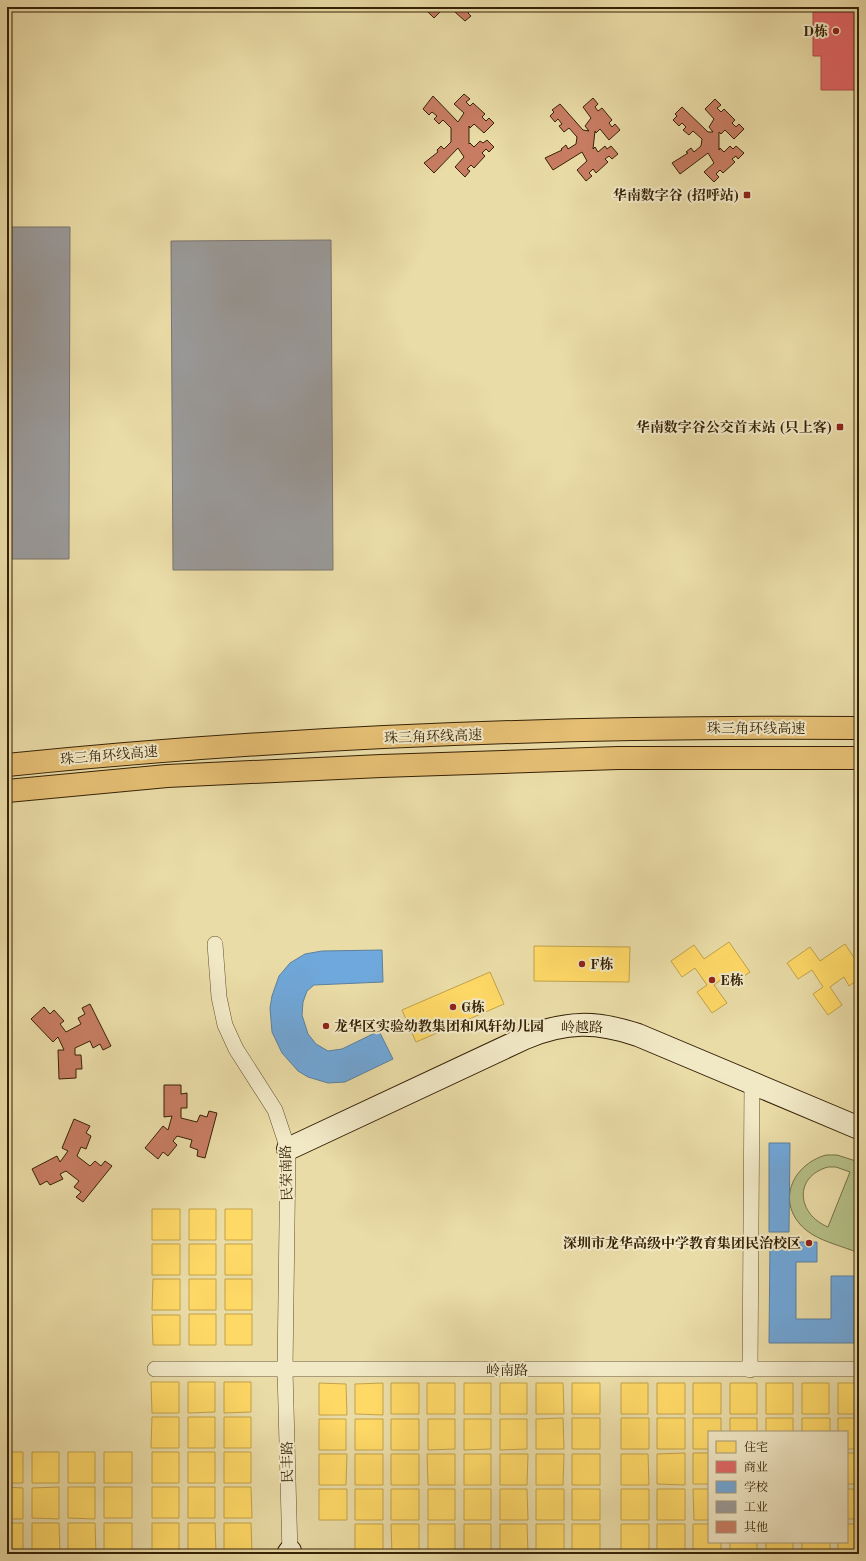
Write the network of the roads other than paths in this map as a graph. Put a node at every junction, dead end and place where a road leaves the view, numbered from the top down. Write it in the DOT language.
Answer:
graph roads {
  1 [pos="859,728"];
  2 [pos="859,758"];
  3 [pos="7,765"];
  4 [pos="7,791"];
  5 [pos="215,944"];
  6 [pos="752,1083"];
  7 [pos="859,1128"];
  8 [pos="288,1149"];
  9 [pos="155,1368"];
  10 [pos="859,1369"];
  11 [pos="285,1370"];
  12 [pos="750,1370"];
  13 [pos="289,1553"];
  1 -- 3 [label="highway, 珠三角环线高速"];
  2 -- 4 [label="highway, 珠三角环线高速"];
  5 -- 8 [label="street, 民荣南路"];
  6 -- 7 [label="street, 岭越路"];
  6 -- 8 [label="street, 岭越路"];
  6 -- 12 [label="street"];
  8 -- 11 [label="street, 民荣南路"];
  9 -- 11 [label="street, 岭南路"];
  10 -- 12 [label="street, 岭南路"];
  11 -- 12 [label="street, 岭南路"];
  11 -- 13 [label="street, 民丰路"];
}
